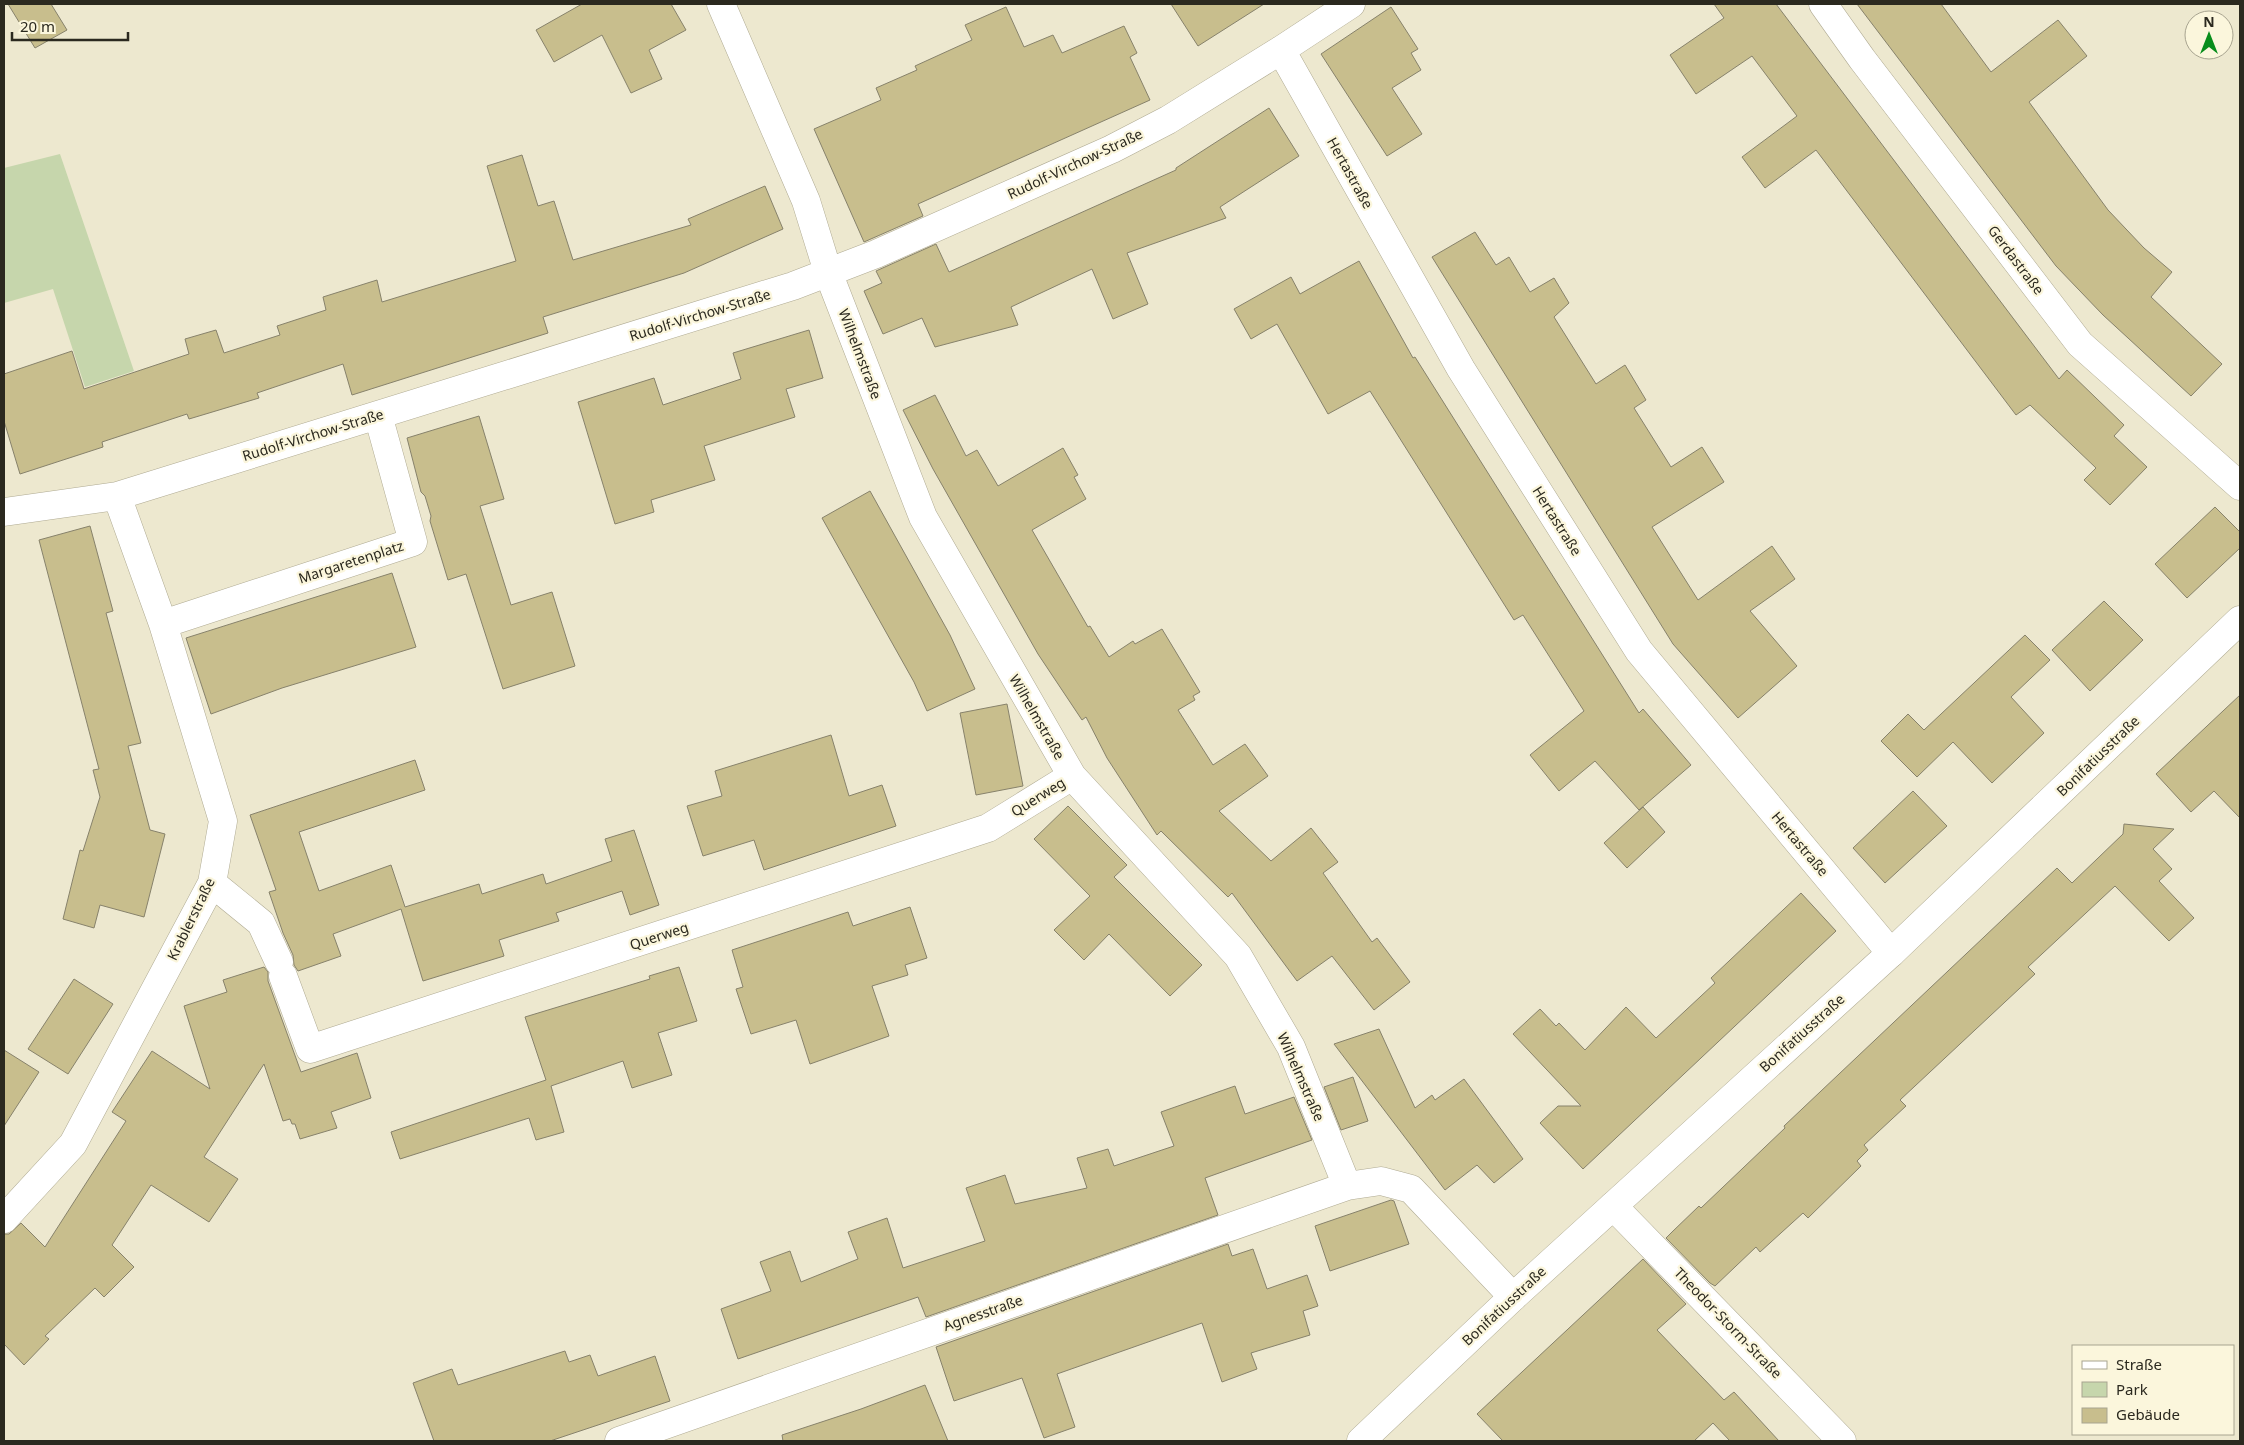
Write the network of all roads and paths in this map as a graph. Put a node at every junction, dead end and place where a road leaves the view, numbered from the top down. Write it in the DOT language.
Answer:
graph roads {
  1 [pos="721,4"];
  2 [pos="1350,4"];
  3 [pos="1823,4"];
  4 [pos="1281,50"];
  5 [pos="828,272"];
  6 [pos="378,414"];
  7 [pos="2240,486"];
  8 [pos="117,496"];
  9 [pos="4,512"];
  10 [pos="2240,620"];
  11 [pos="163,624"];
  12 [pos="1072,776"];
  13 [pos="212,883"];
  14 [pos="1891,953"];
  15 [pos="1347,1186"];
  16 [pos="1613,1206"];
  17 [pos="4,1219"];
  18 [pos="1513,1297"];
  19 [pos="619,1441"];
  20 [pos="1361,1441"];
  21 [pos="1842,1441"];
  1 -- 5 [label="street, Wilhelmstraße"];
  2 -- 4 [label="street, Rudolf-Virchow-Straße"];
  3 -- 7 [label="street, Gerdastraße"];
  4 -- 5 [label="street, Rudolf-Virchow-Straße"];
  4 -- 14 [label="street, Hertastraße"];
  5 -- 6 [label="street, Rudolf-Virchow-Straße"];
  5 -- 12 [label="street, Wilhelmstraße"];
  6 -- 8 [label="street, Rudolf-Virchow-Straße"];
  6 -- 11 [label="street, Margaretenplatz"];
  8 -- 9 [label="street, Rudolf-Virchow-Straße"];
  8 -- 11 [label="street, Krablerstraße"];
  10 -- 14 [label="street, Bonifatiusstraße"];
  11 -- 13 [label="street, Krablerstraße"];
  12 -- 13 [label="street, Querweg"];
  12 -- 15 [label="street, Wilhelmstraße"];
  13 -- 17 [label="street, Krablerstraße"];
  14 -- 16 [label="street, Bonifatiusstraße"];
  15 -- 18 [label="street"];
  15 -- 19 [label="street, Agnesstraße"];
  16 -- 18 [label="street, Bonifatiusstraße"];
  16 -- 21 [label="street, Theodor-Storm-Straße"];
  18 -- 20 [label="street, Bonifatiusstraße"];
}
